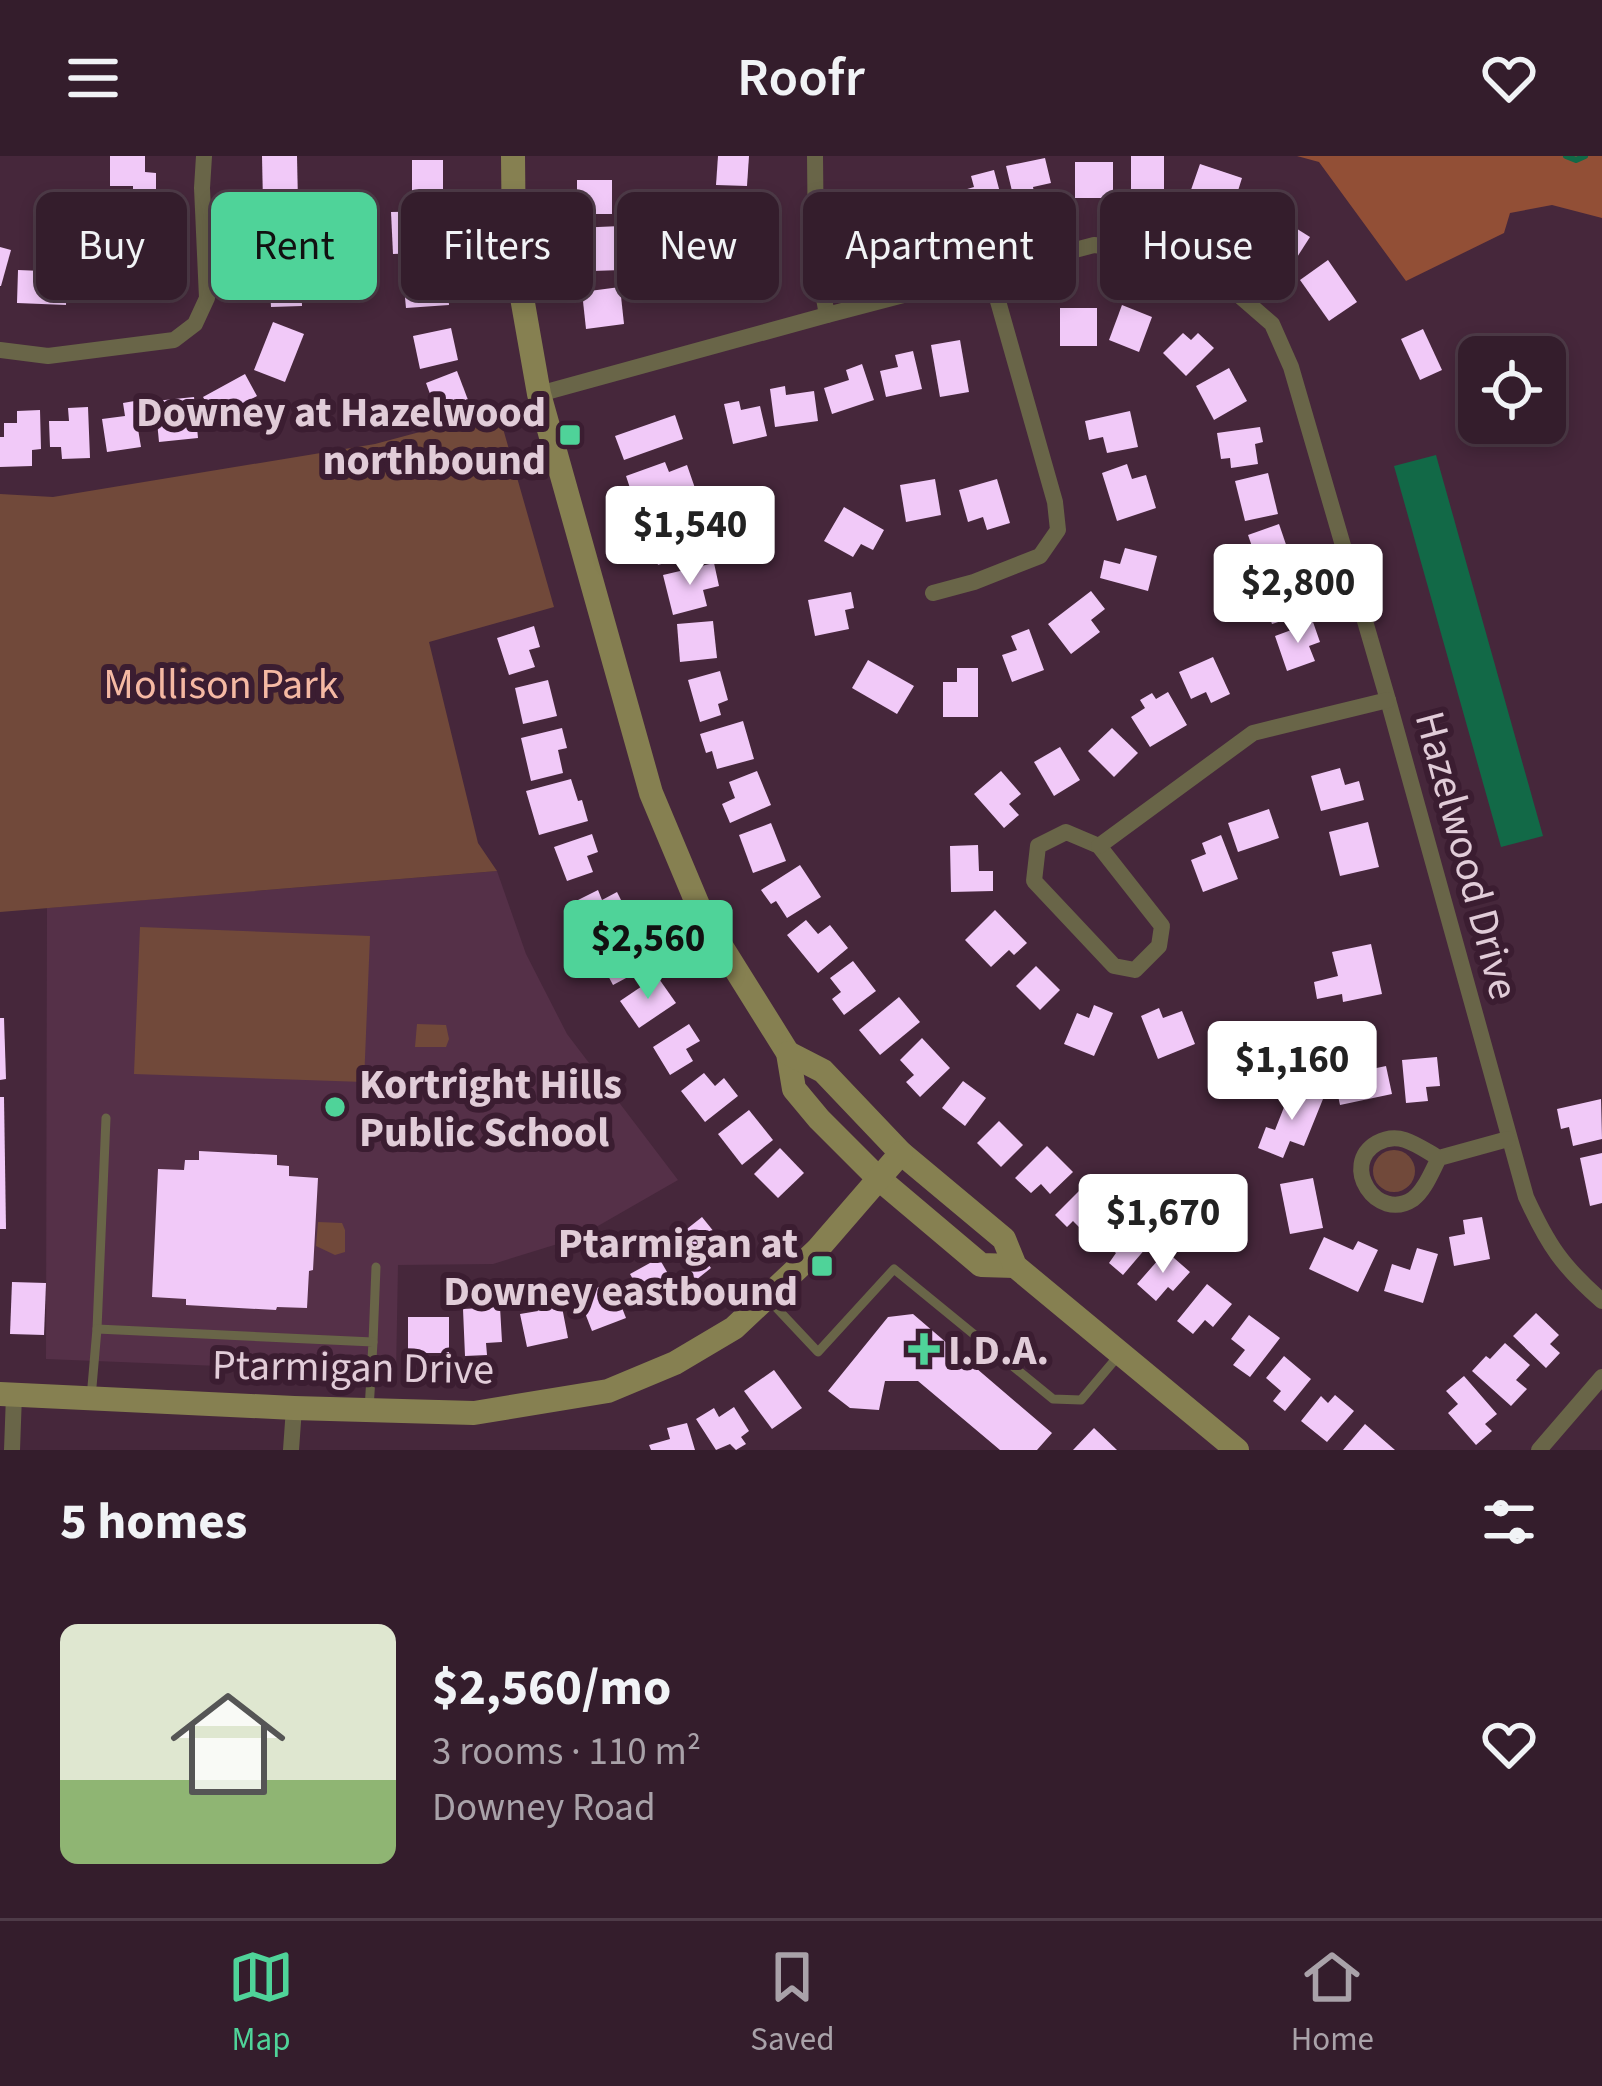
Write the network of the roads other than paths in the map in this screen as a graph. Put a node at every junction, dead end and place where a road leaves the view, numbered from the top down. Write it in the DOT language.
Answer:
graph roads {
  1 [pos="204,156"];
  2 [pos="513,156"];
  3 [pos="814,156"];
  4 [pos="1076,250"];
  5 [pos="886,300"];
  6 [pos="998,300"];
  7 [pos="827,315"];
  8 [pos="0,350"];
  9 [pos="539,394"];
  10 [pos="933,593"];
  11 [pos="1388,700"];
  12 [pos="1099,846"];
  13 [pos="788,1053"];
  14 [pos="106,1118"];
  15 [pos="1508,1139"];
  16 [pos="901,1153"];
  17 [pos="1439,1158"];
  18 [pos="878,1178"];
  19 [pos="1015,1266"];
  20 [pos="376,1267"];
  21 [pos="767,1297"];
  22 [pos="1602,1301"];
  23 [pos="97,1329"];
  24 [pos="373,1342"];
  25 [pos="1120,1354"];
  26 [pos="1602,1377"];
  27 [pos="7,1394"];
  28 [pos="91,1398"];
  29 [pos="294,1408"];
  30 [pos="369,1410"];
  31 [pos="12,1450"];
  32 [pos="291,1450"];
  33 [pos="1237,1450"];
  34 [pos="1539,1450"];
  1 -- 8 [label="street"];
  2 -- 9 [label="main road"];
  3 -- 7 [label="street"];
  4 -- 11 [label="street, Hazelwood Drive"];
  5 -- 7 [label="street, Hazelwood Drive"];
  6 -- 10 [label="street"];
  7 -- 9 [label="street, Hazelwood Drive"];
  9 -- 13 [label="main road"];
  11 -- 12 [label="street"];
  11 -- 15 [label="street, Hazelwood Drive"];
  12 -- 12 [label="street"];
  13 -- 16 [label="main road"];
  13 -- 18 [label="main road"];
  14 -- 23 [label="lane"];
  15 -- 17 [label="street"];
  15 -- 22 [label="street, Hazelwood Drive"];
  16 -- 18 [label="main road, Ptarmigan Drive"];
  16 -- 19 [label="main road"];
  17 -- 17 [label="street"];
  18 -- 19 [label="main road"];
  18 -- 21 [label="main road, Ptarmigan Drive"];
  19 -- 25 [label="main road"];
  20 -- 24 [label="lane"];
  21 -- 25 [label="lane"];
  21 -- 30 [label="main road, Ptarmigan Drive"];
  23 -- 24 [label="lane"];
  23 -- 28 [label="lane"];
  24 -- 30 [label="lane"];
  25 -- 33 [label="main road"];
  26 -- 34 [label="street"];
  27 -- 28 [label="main road, Ptarmigan Drive"];
  27 -- 31 [label="street"];
  28 -- 29 [label="main road, Ptarmigan Drive"];
  29 -- 30 [label="main road, Ptarmigan Drive"];
  29 -- 32 [label="street"];
}
